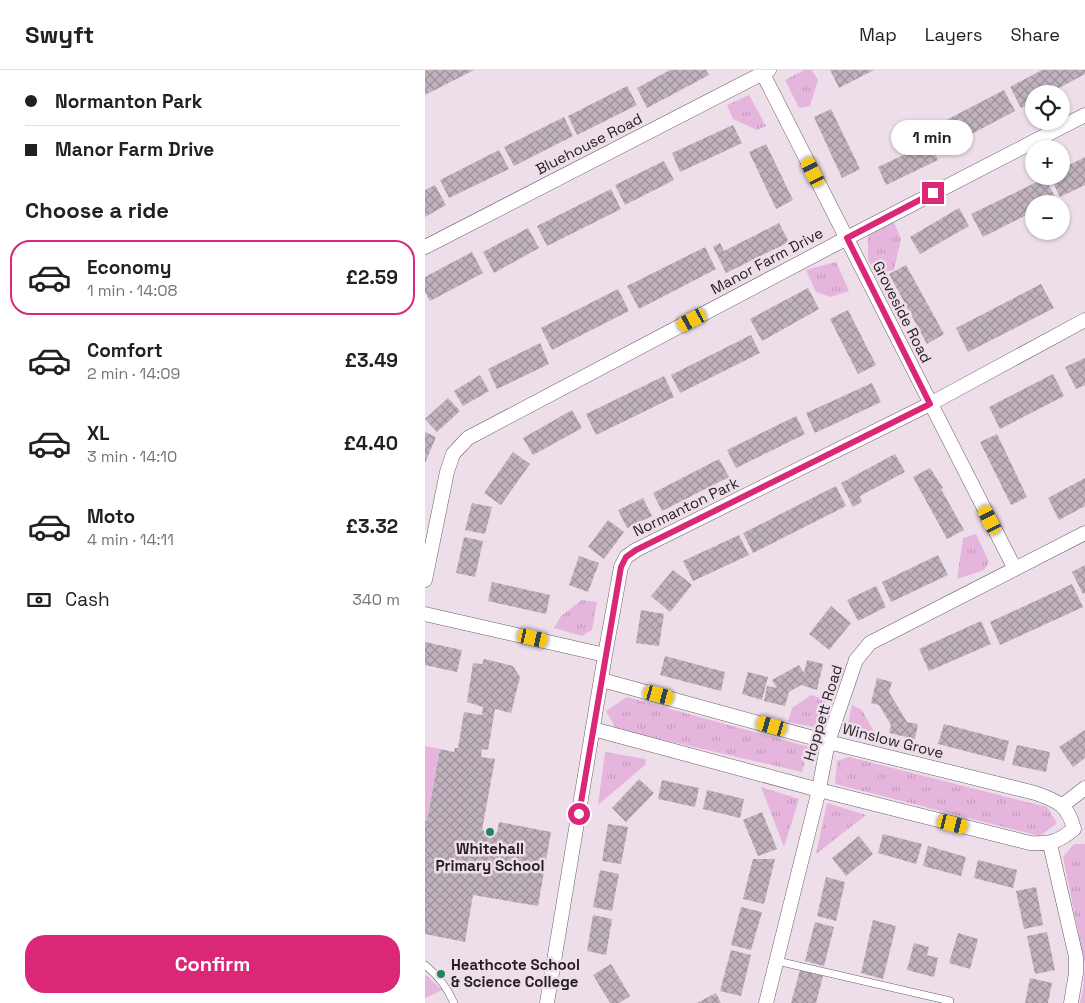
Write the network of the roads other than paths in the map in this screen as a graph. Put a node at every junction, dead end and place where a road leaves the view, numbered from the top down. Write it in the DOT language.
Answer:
graph roads {
  1 [pos="764,71"];
  2 [pos="1085,115"];
  3 [pos="847,238"];
  4 [pos="425,247"];
  5 [pos="1085,320"];
  6 [pos="930,404"];
  7 [pos="1085,533"];
  8 [pos="1015,569"];
  9 [pos="425,580"];
  10 [pos="425,614"];
  11 [pos="605,655"];
  12 [pos="602,680"];
  13 [pos="593,729"];
  14 [pos="828,742"];
  15 [pos="1085,788"];
  16 [pos="819,790"];
  17 [pos="1063,805"];
  18 [pos="1079,831"];
  19 [pos="1050,844"];
  20 [pos="777,961"];
  21 [pos="425,965"];
  22 [pos="951,1001"];
  23 [pos="453,1003"];
  24 [pos="547,1003"];
  25 [pos="766,1003"];
  26 [pos="1071,1003"];
  1 -- 3 [label="street, Groveside Road"];
  1 -- 4 [label="street, Bluehouse Road"];
  2 -- 3 [label="street, Manor Farm Drive"];
  3 -- 6 [label="street, Groveside Road"];
  3 -- 9 [label="street, Manor Farm Drive"];
  5 -- 6 [label="street, Normanton Park"];
  6 -- 8 [label="street, Groveside Road"];
  6 -- 11 [label="street, Normanton Park"];
  7 -- 8 [label="street, Hoppett Road"];
  8 -- 14 [label="street, Hoppett Road"];
  10 -- 11 [label="street"];
  11 -- 12 [label="street, Normanton Park"];
  12 -- 13 [label="street, Normanton Park"];
  12 -- 14 [label="street, Winslow Grove"];
  13 -- 16 [label="street"];
  13 -- 24 [label="street, Normanton Park"];
  14 -- 16 [label="street, Hoppett Road"];
  14 -- 17 [label="street, Winslow Grove"];
  15 -- 17 [label="street"];
  16 -- 19 [label="street"];
  16 -- 20 [label="street, Hoppett Road"];
  17 -- 18 [label="street"];
  18 -- 19 [label="street"];
  19 -- 26 [label="street"];
  20 -- 22 [label="lane"];
  20 -- 25 [label="street, Hoppett Road"];
  21 -- 23 [label="lane"];
}
